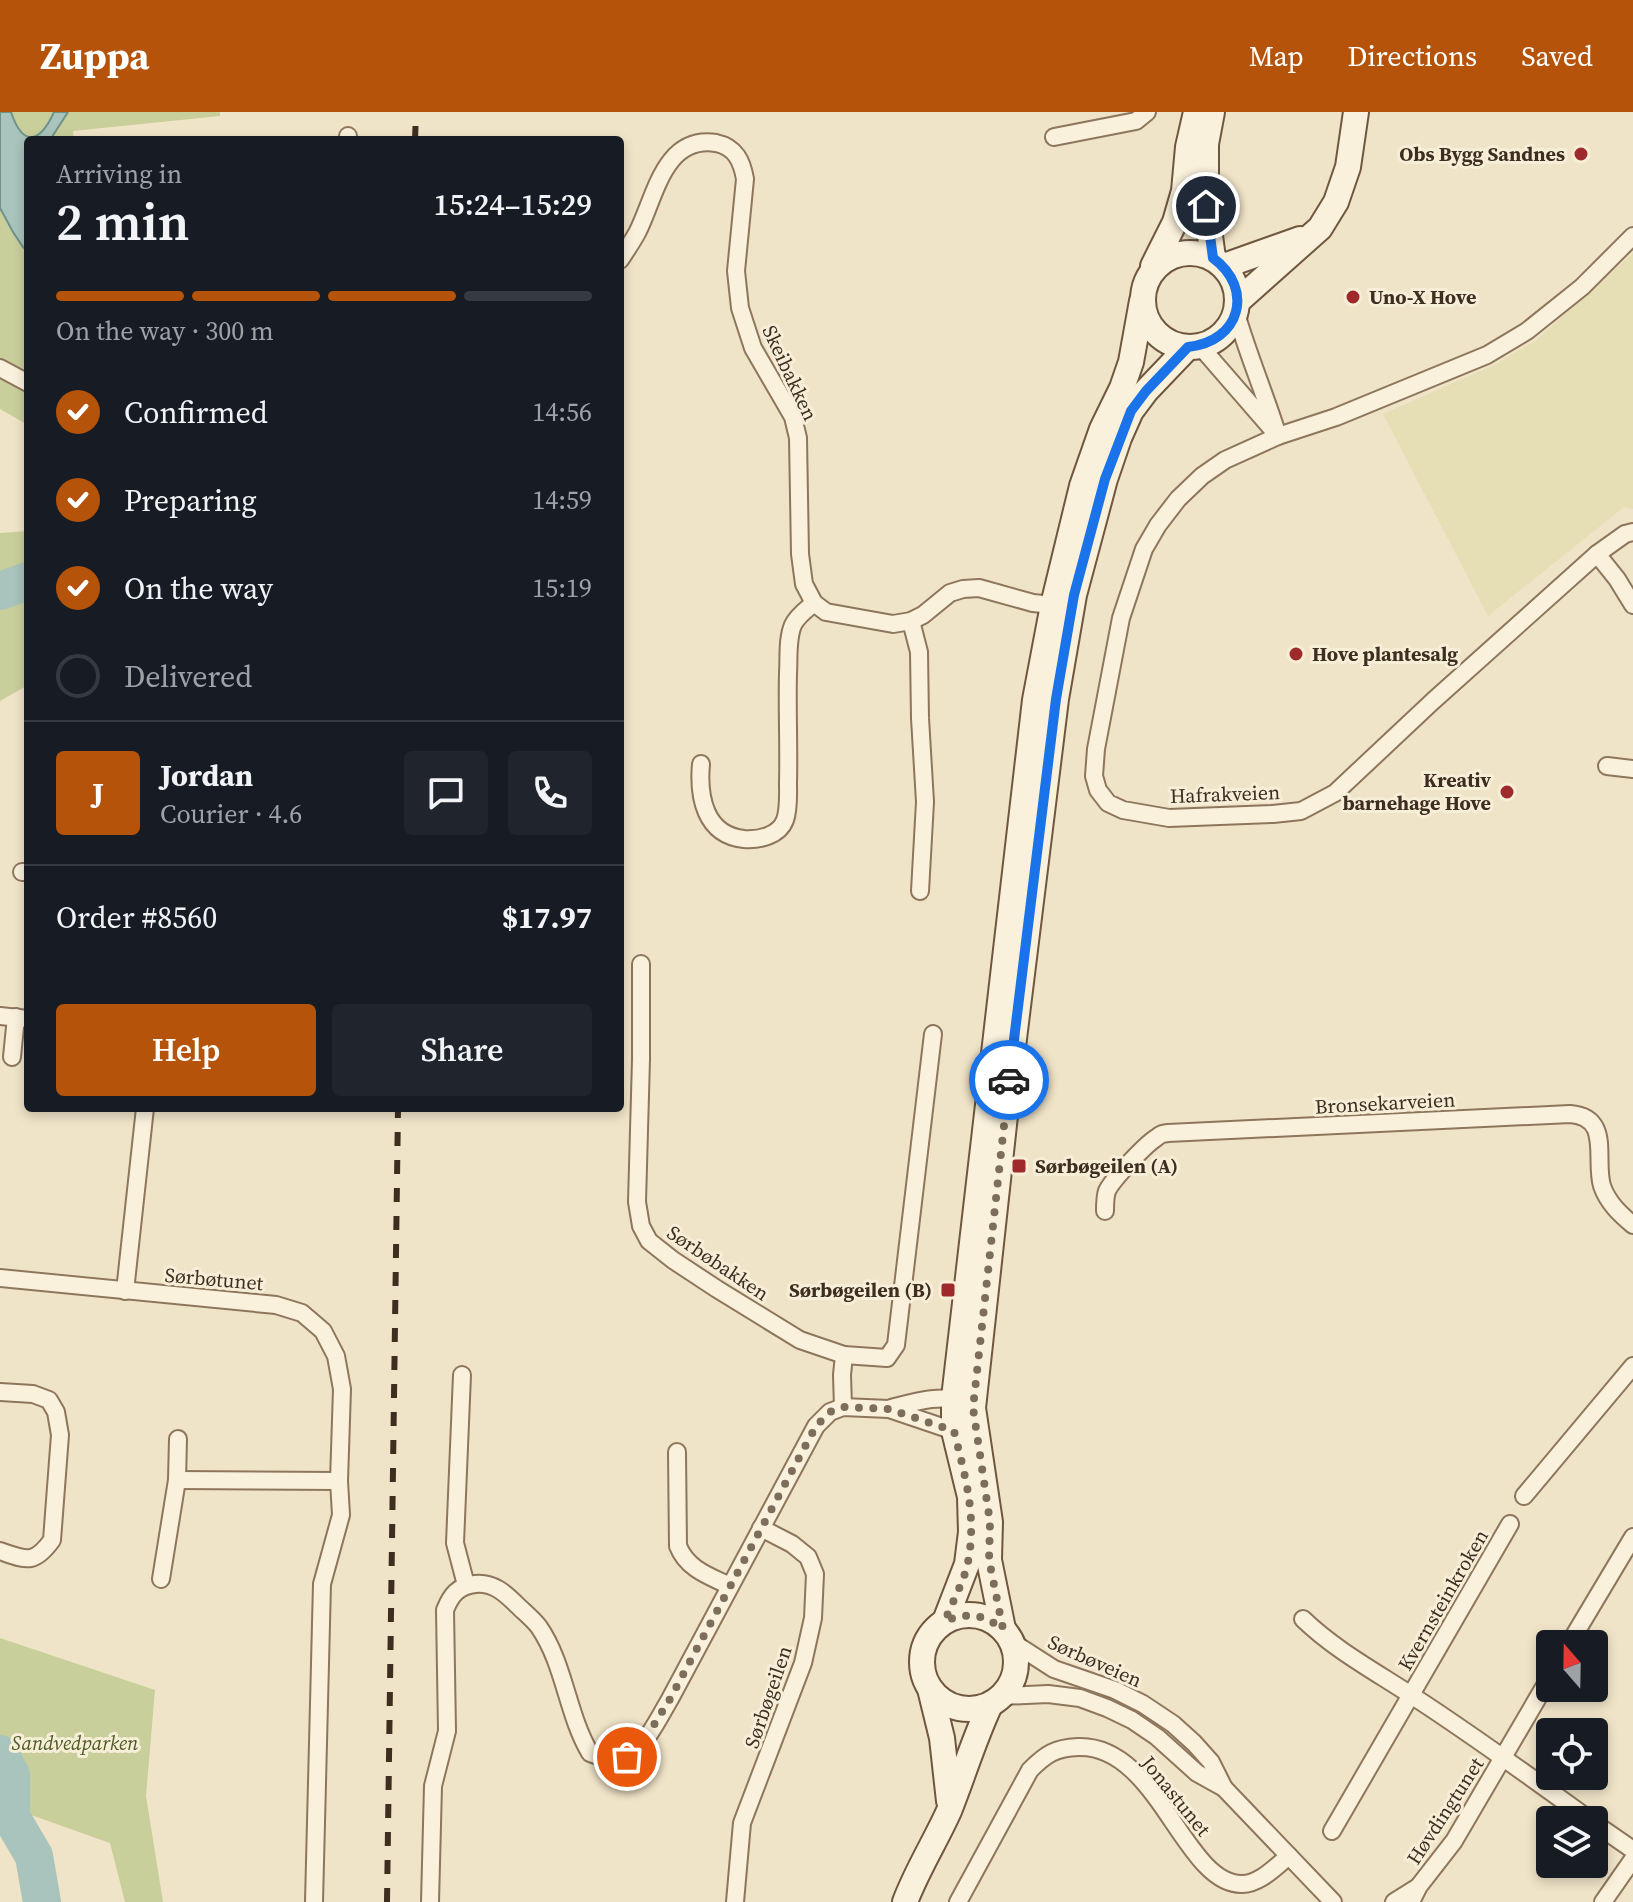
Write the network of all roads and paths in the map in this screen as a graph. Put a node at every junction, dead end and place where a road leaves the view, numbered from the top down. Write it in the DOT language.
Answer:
graph roads {
  1 [pos="1147,112"];
  2 [pos="1196,112"];
  3 [pos="1212,112"];
  4 [pos="1356,112"];
  5 [pos="1054,137"];
  6 [pos="1314,235"];
  7 [pos="1633,236"];
  8 [pos="624,254"];
  9 [pos="1218,262"];
  10 [pos="1150,273"];
  11 [pos="1142,301"];
  12 [pos="1237,307"];
  13 [pos="1194,347"];
  14 [pos="0,368"];
  15 [pos="24,381"];
  16 [pos="1278,436"];
  17 [pos="1633,532"];
  18 [pos="1597,554"];
  19 [pos="814,603"];
  20 [pos="1053,605"];
  21 [pos="1633,605"];
  22 [pos="911,621"];
  23 [pos="701,764"];
  24 [pos="1607,766"];
  25 [pos="1633,769"];
  26 [pos="920,891"];
  27 [pos="641,964"];
  28 [pos="15,1017"];
  29 [pos="933,1034"];
  30 [pos="12,1057"];
  31 [pos="145,1112"];
  32 [pos="1105,1211"];
  33 [pos="1633,1225"];
  34 [pos="0,1278"];
  35 [pos="125,1291"];
  36 [pos="844,1355"];
  37 [pos="1633,1366"];
  38 [pos="462,1375"];
  39 [pos="0,1392"];
  40 [pos="964,1403"];
  41 [pos="843,1407"];
  42 [pos="889,1409"];
  43 [pos="954,1431"];
  44 [pos="178,1439"];
  45 [pos="677,1452"];
  46 [pos="177,1480"];
  47 [pos="339,1481"];
  48 [pos="1524,1496"];
  49 [pos="1510,1524"];
  50 [pos="761,1528"];
  51 [pos="1633,1537"];
  52 [pos="0,1551"];
  53 [pos="161,1579"];
  54 [pos="466,1585"];
  55 [pos="730,1586"];
  56 [pos="1303,1619"];
  57 [pos="945,1621"];
  58 [pos="1577,1630"];
  59 [pos="1007,1636"];
  60 [pos="930,1689"];
  61 [pos="1411,1695"];
  62 [pos="996,1700"];
  63 [pos="1536,1701"];
  64 [pos="1504,1757"];
  65 [pos="1224,1788"];
  66 [pos="1571,1806"];
  67 [pos="949,1809"];
  68 [pos="1332,1831"];
  69 [pos="1608,1832"];
  70 [pos="1633,1850"];
  71 [pos="1289,1856"];
  72 [pos="1633,1859"];
  73 [pos="1419,1886"];
  74 [pos="314,1902"];
  75 [pos="430,1902"];
  76 [pos="735,1902"];
  77 [pos="905,1902"];
  78 [pos="958,1902"];
  79 [pos="1333,1902"];
  80 [pos="1394,1902"];
  81 [pos="1411,1902"];
  82 [pos="1603,1902"];
  1 -- 5 [label="street"];
  2 -- 10 [label="main road"];
  3 -- 9 [label="main road"];
  4 -- 6 [label="main road"];
  6 -- 9 [label="main road"];
  6 -- 12 [label="main road"];
  7 -- 16 [label="street, Hafrakveien"];
  8 -- 19 [label="street, Skeibakken"];
  9 -- 10 [label="main road"];
  9 -- 12 [label="main road"];
  10 -- 11 [label="main road"];
  11 -- 13 [label="main road"];
  11 -- 20 [label="main road"];
  12 -- 13 [label="main road"];
  12 -- 16 [label="street"];
  13 -- 16 [label="street"];
  13 -- 40 [label="main road"];
  14 -- 15 [label="street"];
  16 -- 18 [label="street, Hafrakveien"];
  17 -- 18 [label="street, Hafrakveien"];
  18 -- 21 [label="street"];
  19 -- 22 [label="street"];
  19 -- 23 [label="street"];
  20 -- 22 [label="street"];
  20 -- 40 [label="main road"];
  22 -- 26 [label="street"];
  24 -- 25 [label="street"];
  27 -- 36 [label="street, Sørbøbakken"];
  28 -- 30 [label="street"];
  29 -- 36 [label="street, Sørbøbakken"];
  31 -- 35 [label="street"];
  32 -- 33 [label="street, Bronsekarveien"];
  34 -- 35 [label="street, Sørbøtunet"];
  35 -- 47 [label="street, Sørbøtunet"];
  36 -- 41 [label="street"];
  37 -- 48 [label="street"];
  38 -- 54 [label="street"];
  39 -- 52 [label="street"];
  40 -- 42 [label="street"];
  40 -- 43 [label="main road"];
  40 -- 59 [label="main road"];
  41 -- 42 [label="street"];
  41 -- 50 [label="street"];
  42 -- 43 [label="street"];
  43 -- 57 [label="main road"];
  44 -- 46 [label="street"];
  45 -- 55 [label="street"];
  46 -- 47 [label="street"];
  46 -- 53 [label="street"];
  47 -- 74 [label="street, Sørbøtunet"];
  49 -- 61 [label="street, Kvernsteinkroken"];
  50 -- 55 [label="street"];
  50 -- 76 [label="street, Sørbøgeilen"];
  51 -- 58 [label="street"];
  54 -- 55 [label="street"];
  54 -- 75 [label="street"];
  56 -- 61 [label="street, Kvernsteinkroken"];
  57 -- 59 [label="main road"];
  57 -- 60 [label="main road"];
  59 -- 62 [label="main road"];
  59 -- 65 [label="street, Sørbøveien"];
  60 -- 62 [label="main road"];
  60 -- 67 [label="main road"];
  61 -- 64 [label="street, Kvernsteinkroken"];
  61 -- 68 [label="street, Kvernsteinkroken"];
  62 -- 65 [label="street, Sørbøveien"];
  62 -- 67 [label="main road"];
  63 -- 64 [label="street, Høvdingtunet"];
  64 -- 66 [label="street, Høvdingtunet"];
  64 -- 73 [label="street, Høvdingtunet"];
  65 -- 71 [label="street, Sørbøveien"];
  67 -- 77 [label="main road"];
  69 -- 70 [label="street, Høvdingtunet"];
  71 -- 78 [label="street, Jonastunet"];
  71 -- 79 [label="street, Sørbøveien"];
  72 -- 82 [label="street"];
  73 -- 80 [label="street, Høvdingtunet"];
  73 -- 81 [label="street, Høvdingtunet"];
}
